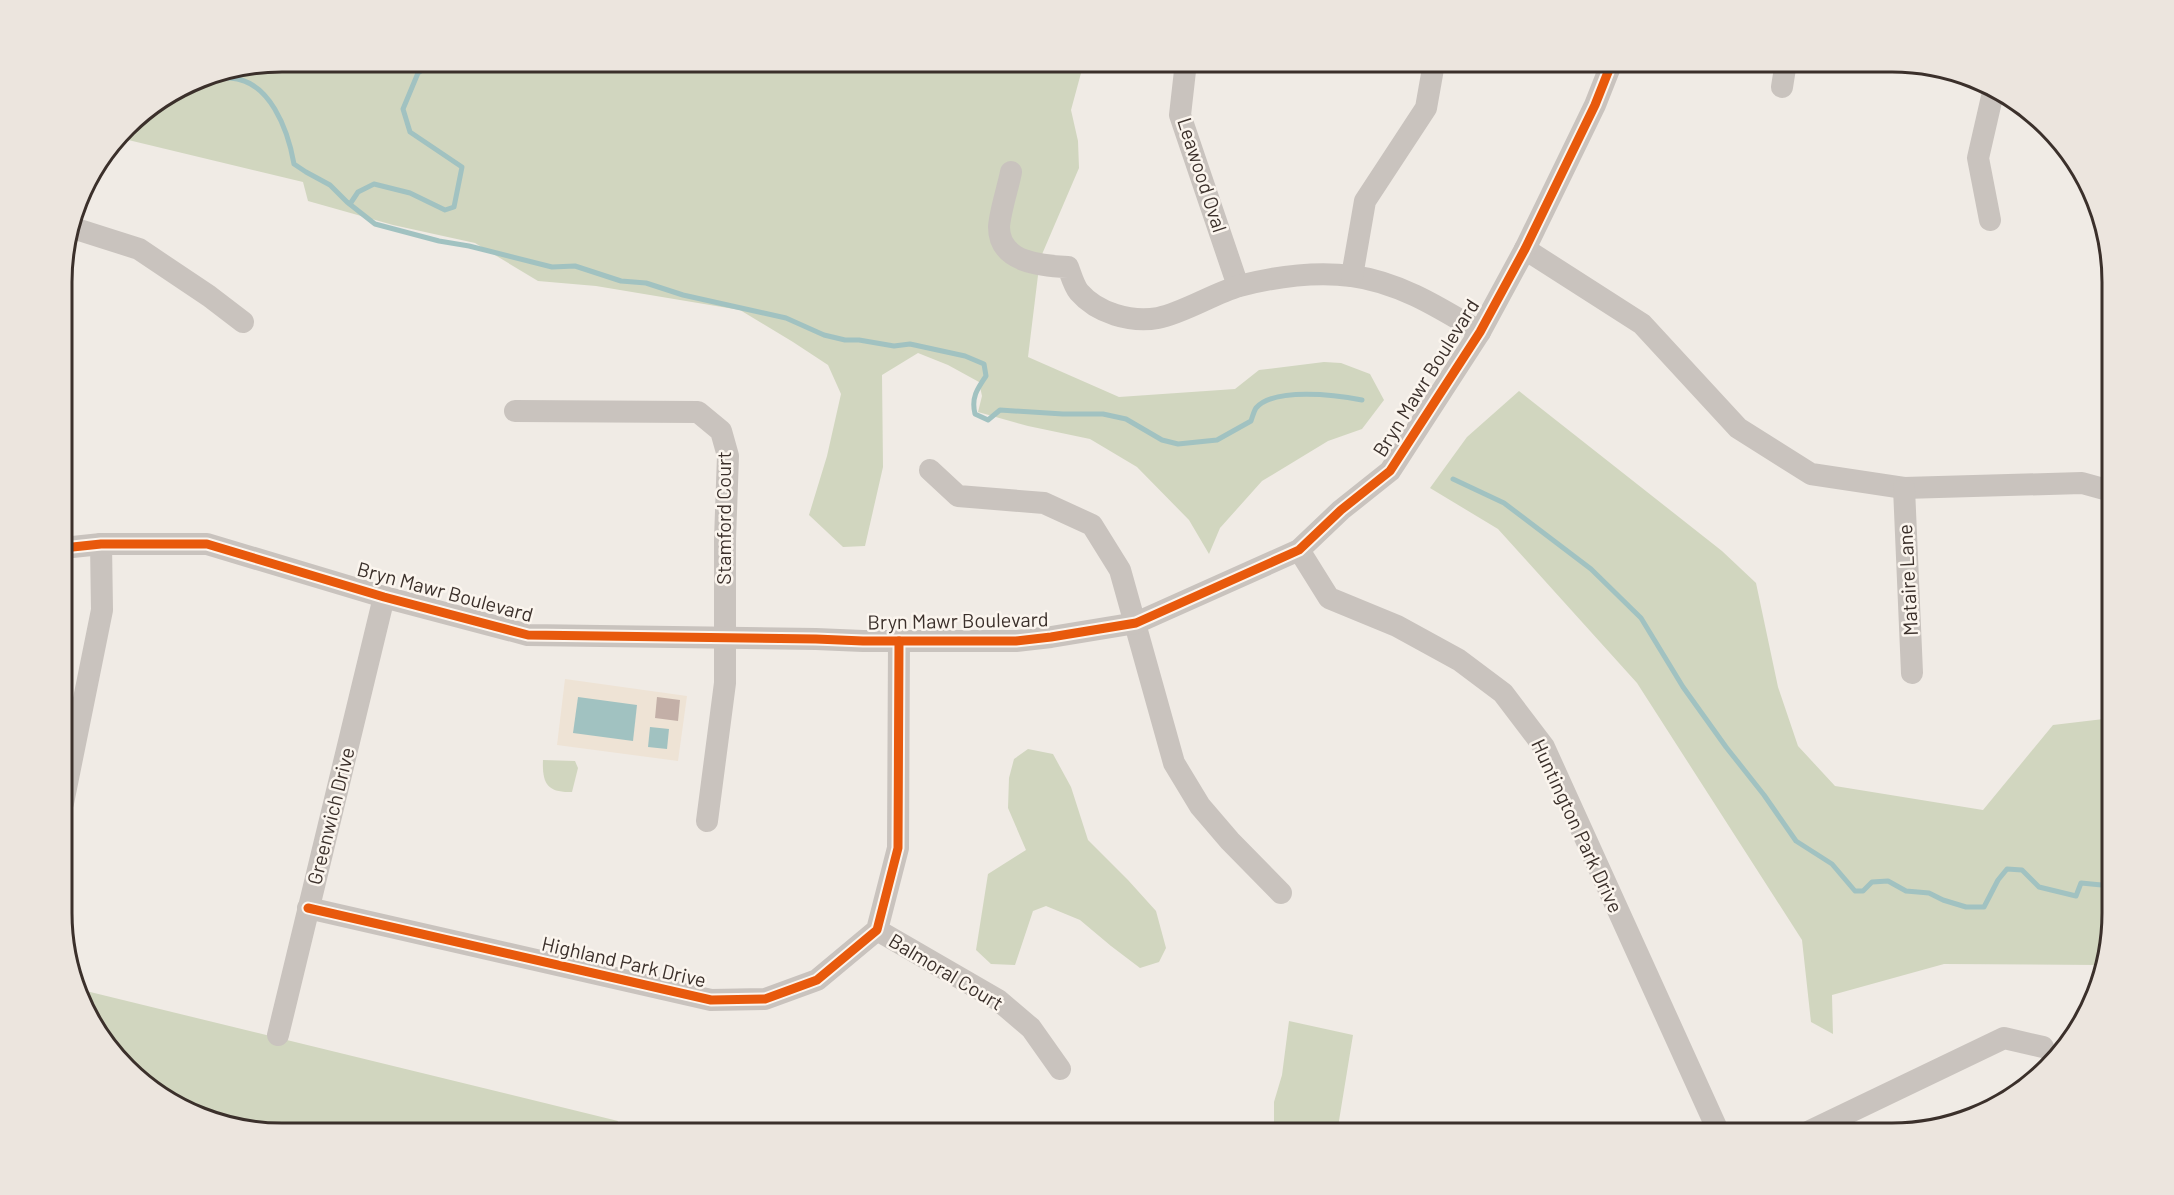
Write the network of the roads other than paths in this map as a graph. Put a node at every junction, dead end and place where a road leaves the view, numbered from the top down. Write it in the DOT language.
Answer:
graph roads {
  1 [pos="1185,72"];
  2 [pos="1432,72"];
  3 [pos="1608,72"];
  4 [pos="1784,72"];
  5 [pos="1782,87"];
  6 [pos="1992,97"];
  7 [pos="1011,172"];
  8 [pos="1990,220"];
  9 [pos="79,230"];
  10 [pos="1525,249"];
  11 [pos="1352,276"];
  12 [pos="1238,286"];
  13 [pos="243,322"];
  14 [pos="1480,332"];
  15 [pos="515,411"];
  16 [pos="930,470"];
  17 [pos="1904,488"];
  18 [pos="2102,489"];
  19 [pos="101,544"];
  20 [pos="72,547"];
  21 [pos="1299,550"];
  22 [pos="384,597"];
  23 [pos="1136,622"];
  24 [pos="724,638"];
  25 [pos="899,641"];
  26 [pos="1912,673"];
  27 [pos="72,758"];
  28 [pos="707,821"];
  29 [pos="1281,892"];
  30 [pos="308,908"];
  31 [pos="877,930"];
  32 [pos="278,1035"];
  33 [pos="2043,1047"];
  34 [pos="1060,1069"];
  35 [pos="1714,1123"];
  36 [pos="1827,1123"];
  1 -- 12 [label="street, Leawood Oval"];
  2 -- 11 [label="street"];
  3 -- 10 [label="street, Bryn Mawr Boulevard"];
  4 -- 5 [label="street"];
  6 -- 8 [label="street"];
  7 -- 12 [label="street"];
  9 -- 13 [label="street"];
  10 -- 14 [label="street, Bryn Mawr Boulevard"];
  10 -- 17 [label="street"];
  11 -- 12 [label="street"];
  11 -- 14 [label="street"];
  14 -- 21 [label="street, Bryn Mawr Boulevard"];
  15 -- 24 [label="street, Stamford Court"];
  16 -- 23 [label="street"];
  17 -- 18 [label="street"];
  17 -- 26 [label="street, Mataire Lane"];
  19 -- 20 [label="street, Bryn Mawr Boulevard"];
  19 -- 22 [label="street, Bryn Mawr Boulevard"];
  19 -- 27 [label="street"];
  21 -- 23 [label="street, Bryn Mawr Boulevard"];
  21 -- 35 [label="street, Huntington Park Drive"];
  22 -- 24 [label="street, Bryn Mawr Boulevard"];
  22 -- 30 [label="street, Greenwich Drive"];
  23 -- 25 [label="street, Bryn Mawr Boulevard"];
  23 -- 29 [label="street"];
  24 -- 25 [label="street, Bryn Mawr Boulevard"];
  24 -- 28 [label="street, Stamford Court"];
  25 -- 31 [label="street"];
  30 -- 31 [label="street, Highland Park Drive"];
  30 -- 32 [label="street, Greenwich Drive"];
  31 -- 34 [label="street, Balmoral Court"];
  33 -- 36 [label="street"];
}
